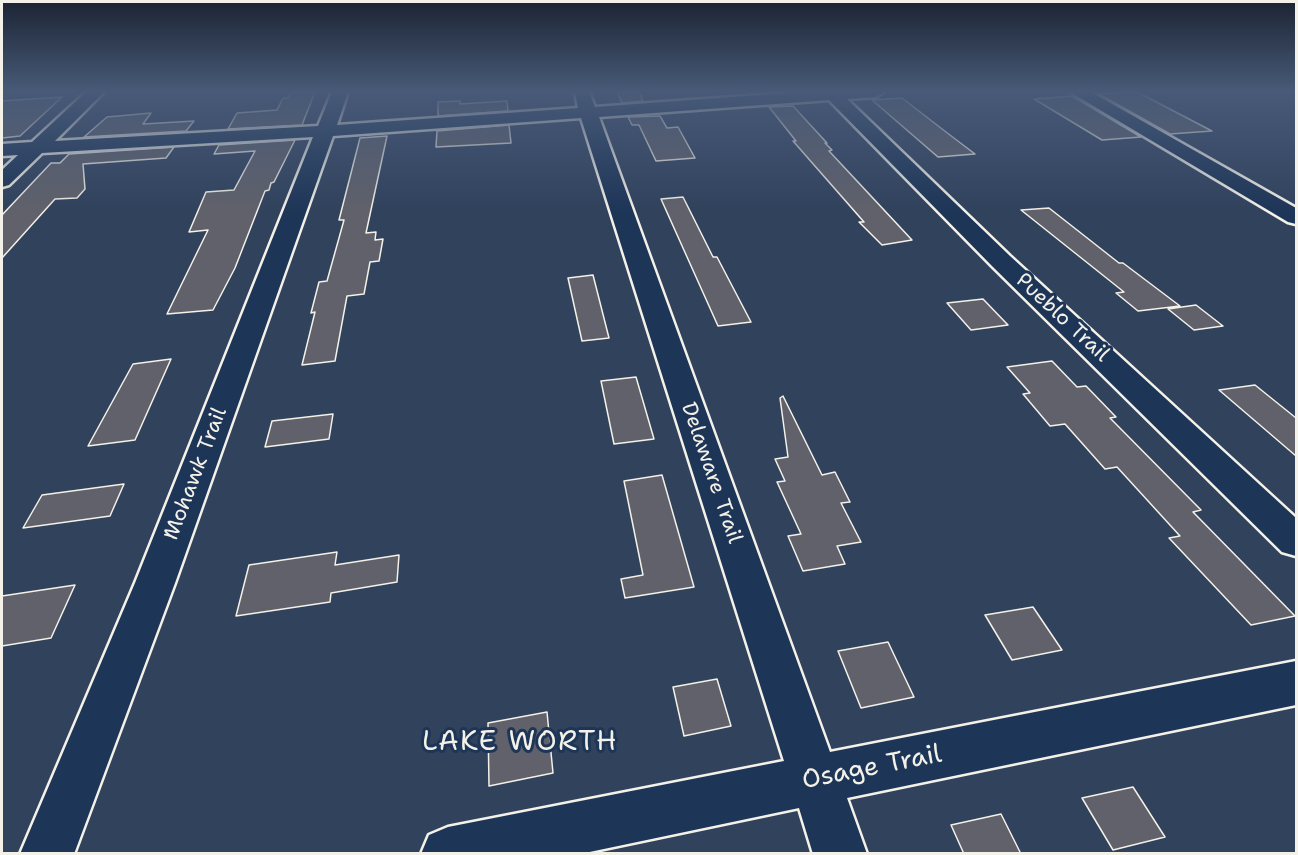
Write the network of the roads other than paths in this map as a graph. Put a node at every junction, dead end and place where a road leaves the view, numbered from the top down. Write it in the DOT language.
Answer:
graph roads {
  1 [pos="327,131"];
  2 [pos="55,132"];
  3 [pos="311,132"];
  4 [pos="595,132"];
  5 [pos="870,132"];
  6 [pos="1148,132"];
  7 [pos="39,147"];
  8 [pos="2,150"];
  9 [pos="2,181"];
  10 [pos="1296,217"];
  11 [pos="1296,541"];
  12 [pos="1296,683"];
  13 [pos="815,780"];
  14 [pos="47,854"];
  15 [pos="448,854"];
  16 [pos="840,854"];
  1 -- 14 [label="street, Mohawk Trail"];
  2 -- 7 [label="street"];
  3 -- 7 [label="street"];
  4 -- 13 [label="street, Delaware Trail"];
  5 -- 11 [label="street, Pueblo Trail"];
  6 -- 10 [label="street"];
  7 -- 8 [label="street"];
  7 -- 9 [label="street"];
  12 -- 13 [label="street, Osage Trail"];
  13 -- 15 [label="street, Osage Trail"];
  13 -- 16 [label="street, Delaware Trail"];
}
